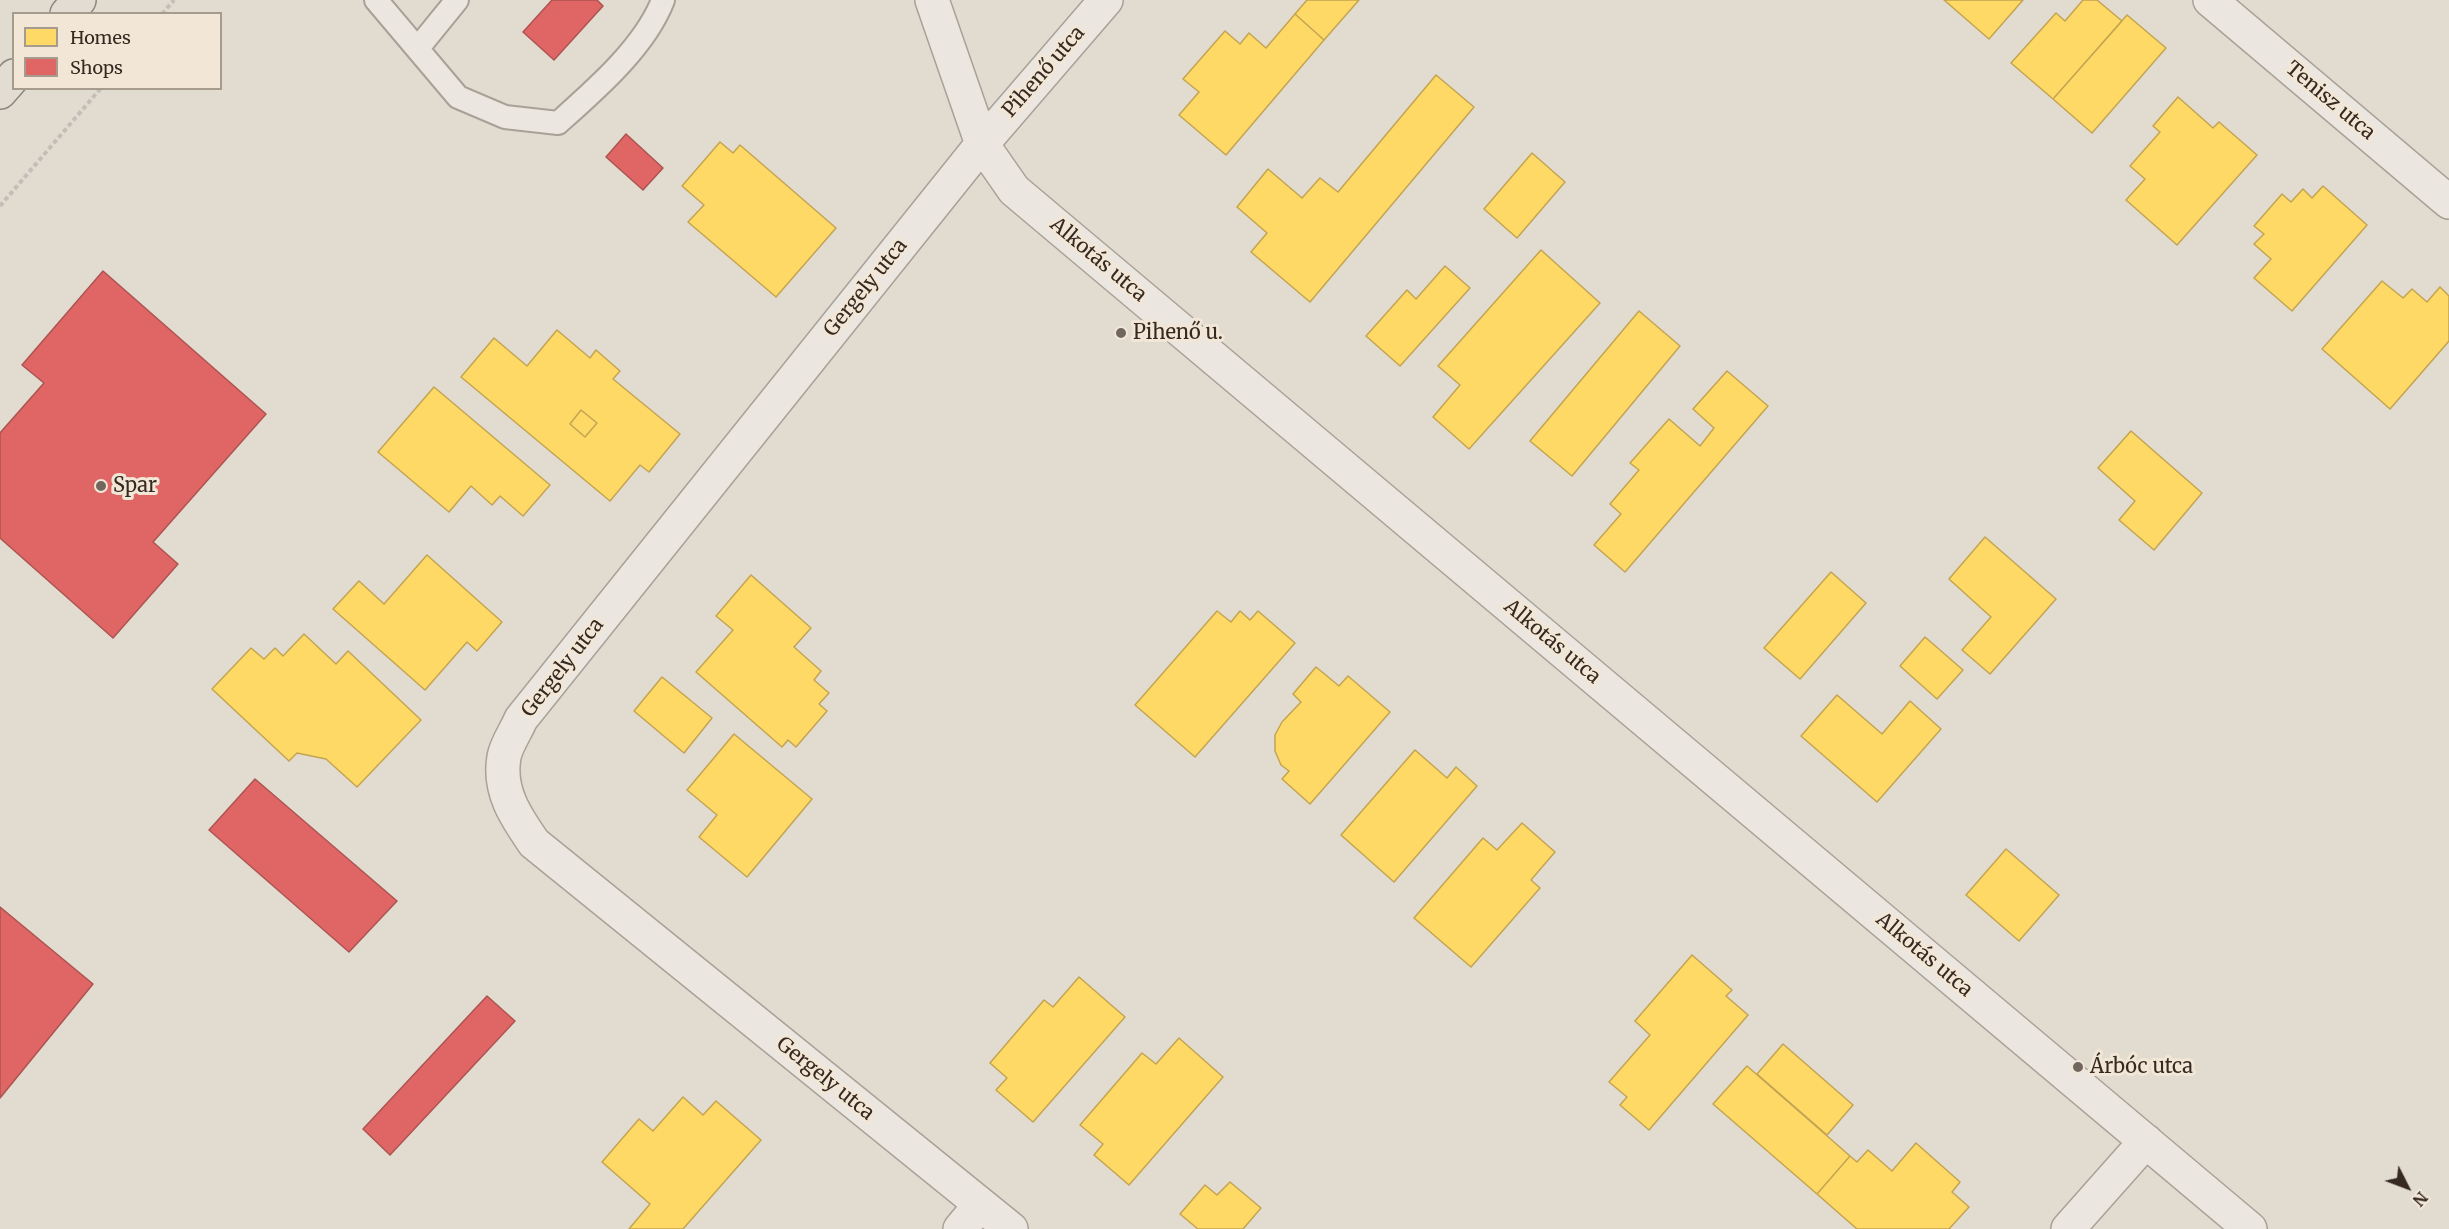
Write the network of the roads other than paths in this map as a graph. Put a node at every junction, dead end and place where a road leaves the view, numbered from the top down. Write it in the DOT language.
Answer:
graph roads {
  1 [pos="79,0"];
  2 [pos="376,0"];
  3 [pos="457,0"];
  4 [pos="663,0"];
  5 [pos="932,0"];
  6 [pos="1106,0"];
  7 [pos="2210,0"];
  8 [pos="69,12"];
  9 [pos="418,48"];
  10 [pos="12,78"];
  11 [pos="0,92"];
  12 [pos="982,144"];
  13 [pos="2449,202"];
  14 [pos="2146,1141"];
  15 [pos="970,1217"];
  16 [pos="1011,1229"];
  17 [pos="2068,1229"];
  18 [pos="2250,1229"];
  1 -- 8 [label="main road"];
  2 -- 9 [label="lane"];
  3 -- 9 [label="lane"];
  4 -- 9 [label="lane"];
  5 -- 12 [label="street, Alkotás utca"];
  6 -- 12 [label="street, Pihenő utca"];
  7 -- 13 [label="street, Tenisz utca"];
  10 -- 11 [label="main road"];
  12 -- 14 [label="street, Alkotás utca"];
  12 -- 15 [label="street, Gergely utca"];
  14 -- 17 [label="street"];
  14 -- 18 [label="street, Alkotás utca"];
  15 -- 16 [label="street, Gergely utca"];
}
